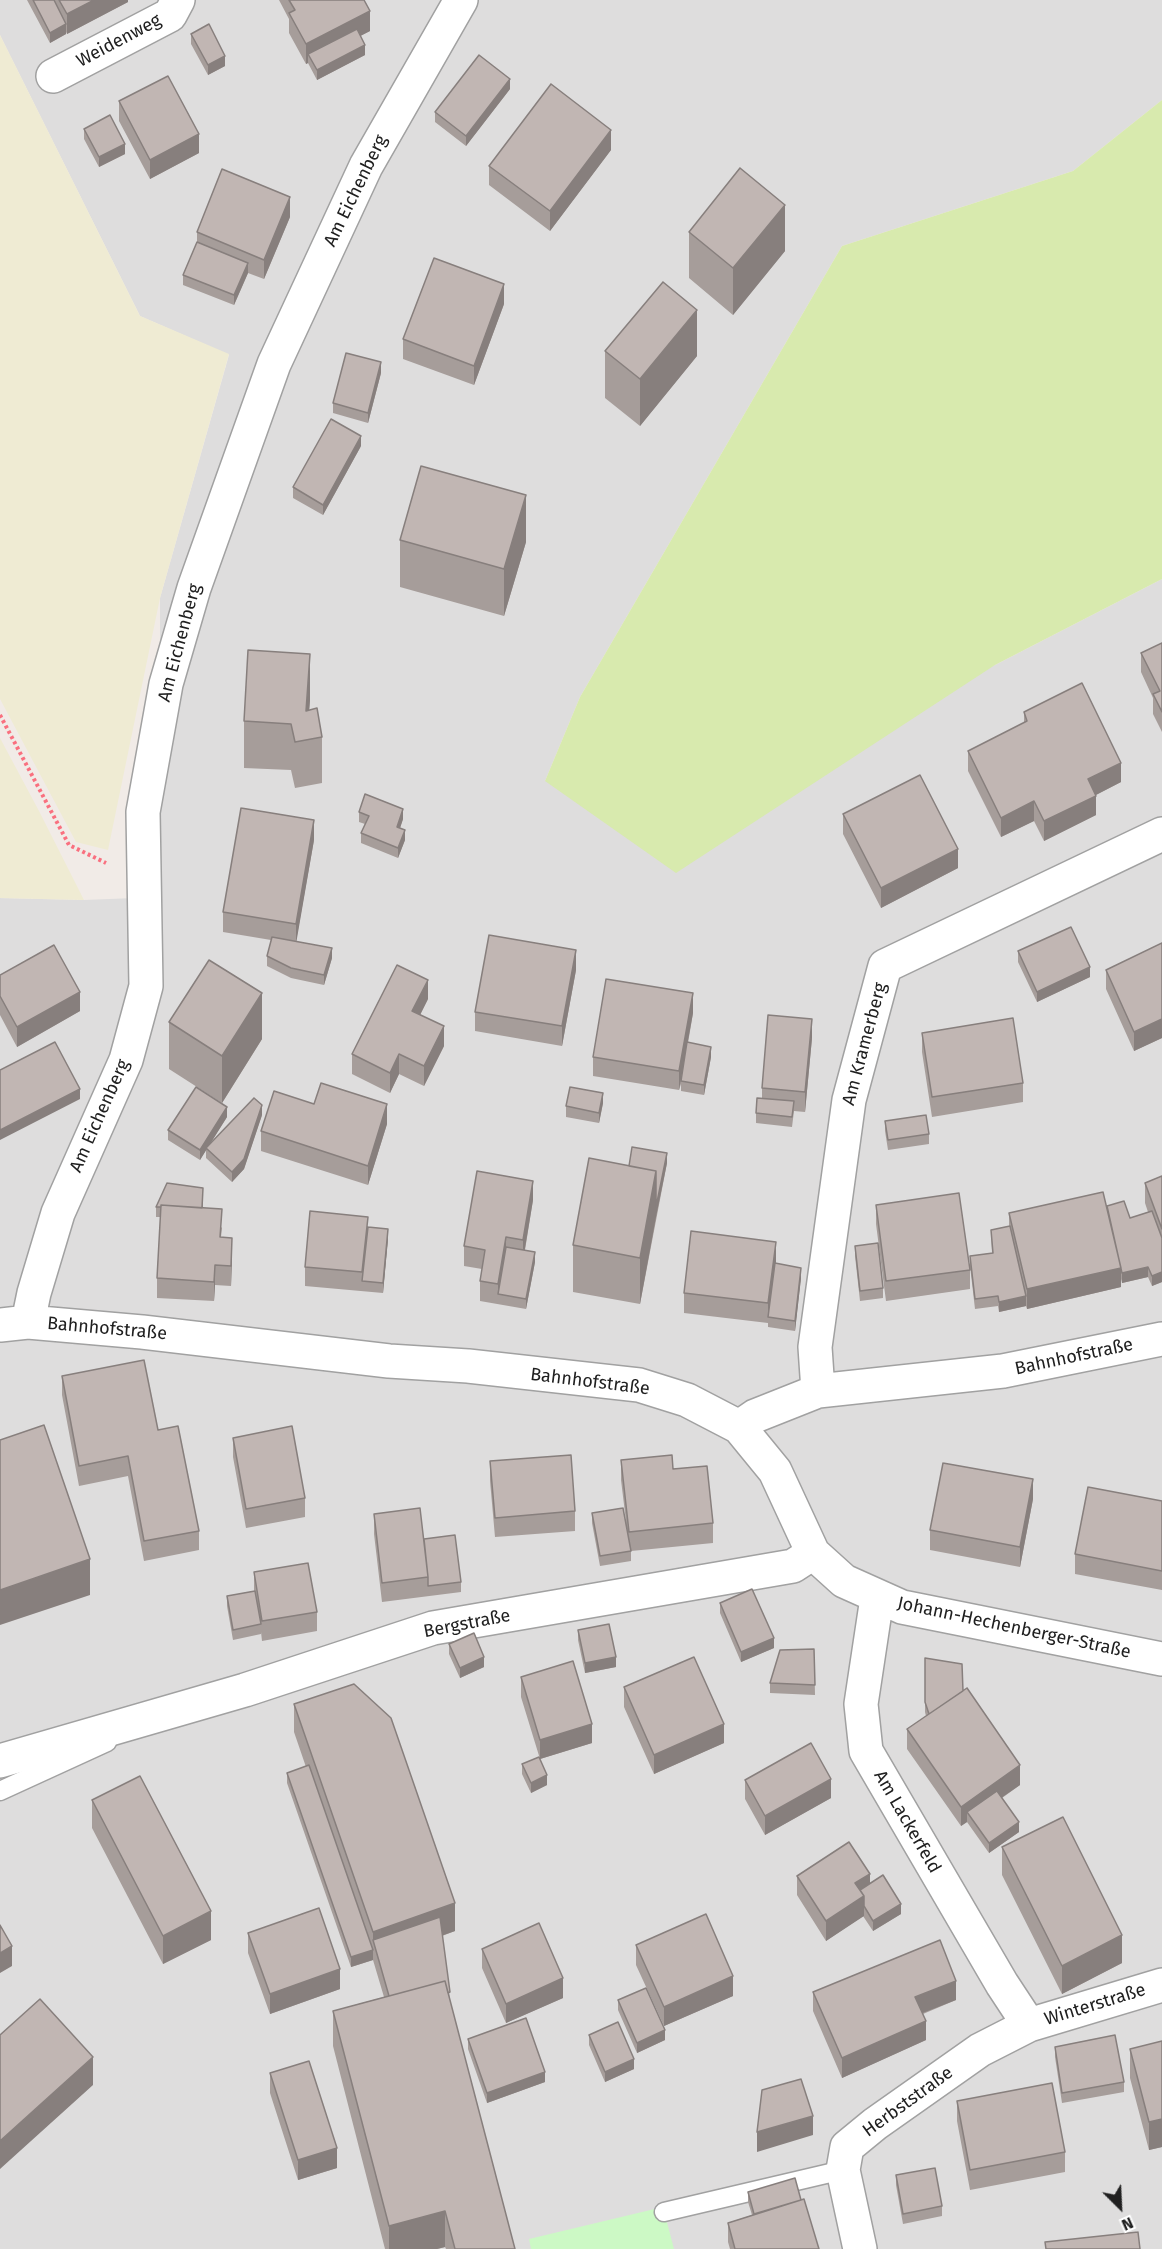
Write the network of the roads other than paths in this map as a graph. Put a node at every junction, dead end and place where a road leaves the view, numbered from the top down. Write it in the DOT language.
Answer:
graph roads {
  1 [pos="178,0"];
  2 [pos="450,6"];
  3 [pos="53,76"];
  4 [pos="1162,834"];
  5 [pos="14,1323"];
  6 [pos="1162,1339"];
  7 [pos="818,1391"];
  8 [pos="739,1427"];
  9 [pos="813,1553"];
  10 [pos="877,1598"];
  11 [pos="1162,1659"];
  12 [pos="126,1725"];
  13 [pos="0,1761"];
  14 [pos="0,1791"];
  15 [pos="1162,1985"];
  16 [pos="1029,2025"];
  17 [pos="843,2170"];
  18 [pos="664,2212"];
  19 [pos="860,2249"];
  1 -- 3 [label="street, Weidenweg"];
  2 -- 5 [label="street, Am Eichenberg"];
  4 -- 7 [label="street, Am Kramerberg"];
  5 -- 8 [label="street, Bahnhofstraße"];
  6 -- 7 [label="street, Bahnhofstraße"];
  7 -- 8 [label="street, Bahnhofstraße"];
  8 -- 9 [label="street, Johann-Hechenberger-Straße"];
  9 -- 10 [label="street, Johann-Hechenberger-Straße"];
  9 -- 12 [label="street, Bergstraße"];
  10 -- 11 [label="street, Johann-Hechenberger-Straße"];
  10 -- 16 [label="street, Am Lackerfeld"];
  12 -- 13 [label="street, Bergstraße"];
  12 -- 14 [label="lane, Bergstraße"];
  15 -- 16 [label="street, Winterstraße"];
  16 -- 17 [label="street, Herbststraße"];
  17 -- 18 [label="lane"];
  17 -- 19 [label="street"];
}
